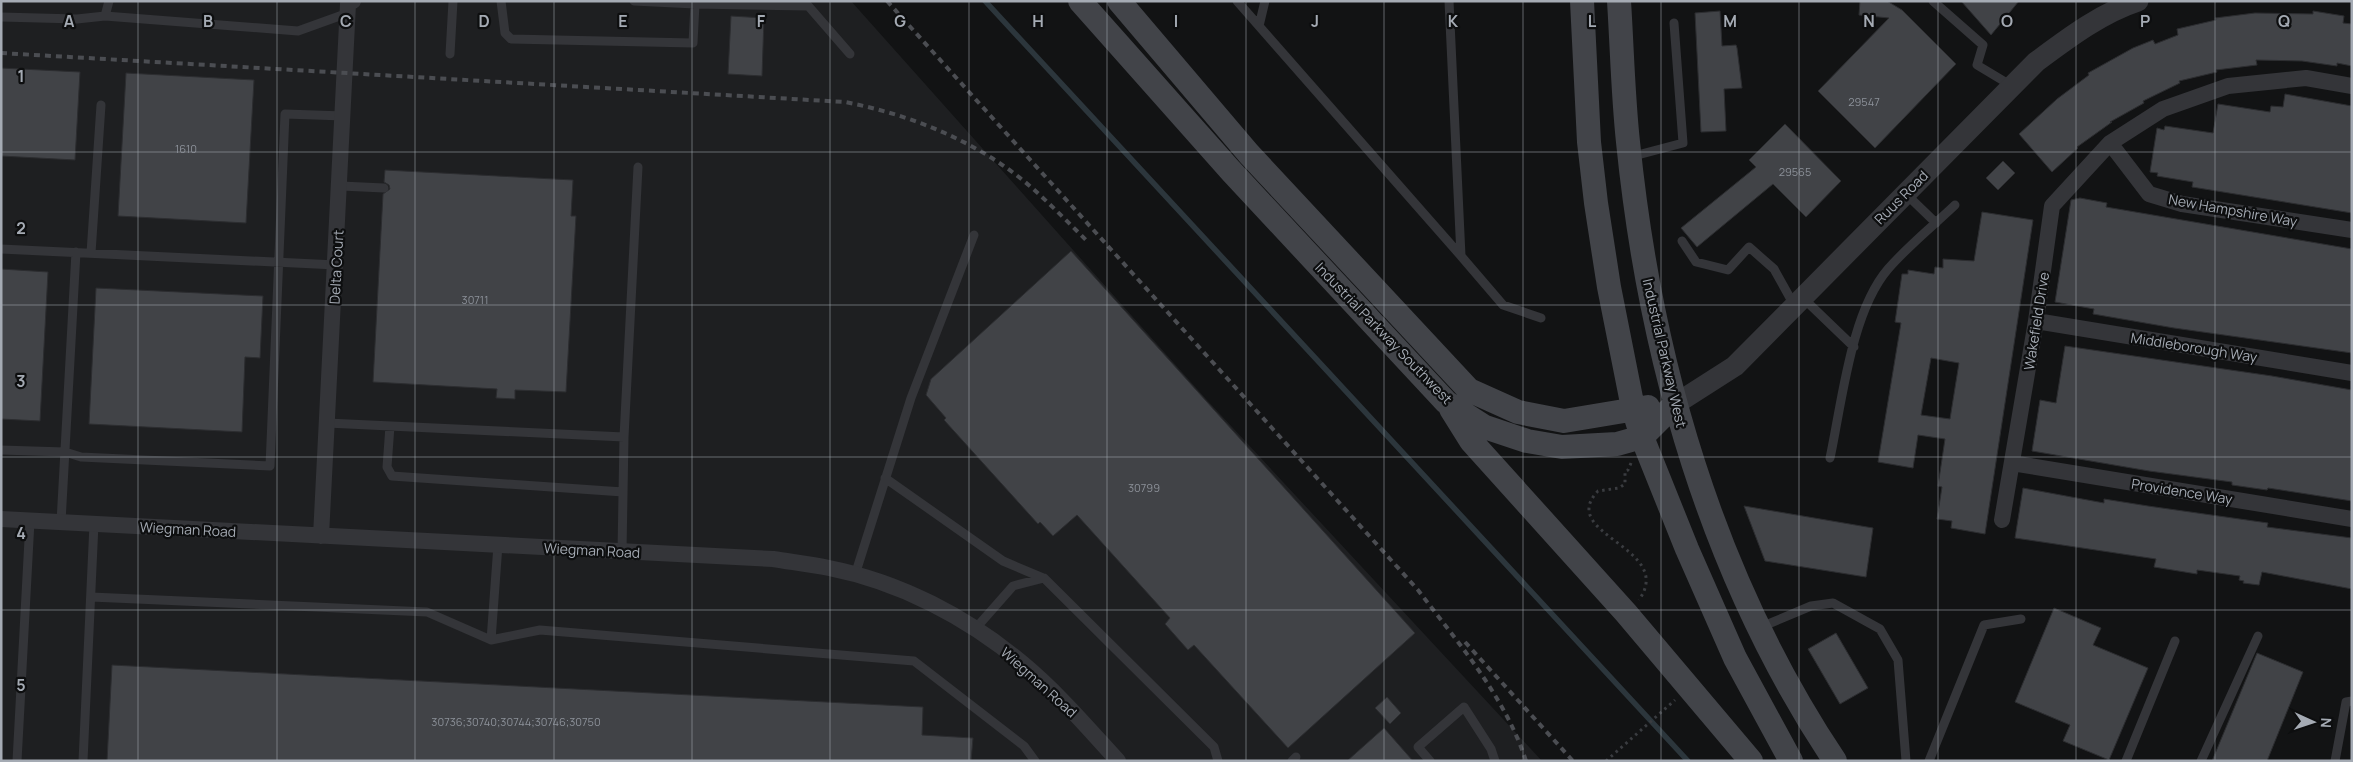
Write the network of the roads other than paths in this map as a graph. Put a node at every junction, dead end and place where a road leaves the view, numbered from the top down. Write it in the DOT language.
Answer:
graph roads {
  1 [pos="110,1"];
  2 [pos="453,1"];
  3 [pos="501,1"];
  4 [pos="634,1"];
  5 [pos="1080,1"];
  6 [pos="1120,1"];
  7 [pos="1237,1"];
  8 [pos="1265,1"];
  9 [pos="1448,1"];
  10 [pos="1582,1"];
  11 [pos="1620,1"];
  12 [pos="1933,1"];
  13 [pos="2138,1"];
  14 [pos="806,3"];
  15 [pos="695,4"];
  16 [pos="349,5"];
  17 [pos="105,16"];
  18 [pos="1,17"];
  19 [pos="1674,22"];
  20 [pos="1259,26"];
  21 [pos="450,54"];
  22 [pos="850,54"];
  23 [pos="2012,86"];
  24 [pos="2352,86"];
  25 [pos="101,105"];
  26 [pos="344,116"];
  27 [pos="2110,143"];
  28 [pos="1630,158"];
  29 [pos="638,167"];
  30 [pos="341,186"];
  31 [pos="384,188"];
  32 [pos="1905,193"];
  33 [pos="1955,205"];
  34 [pos="1936,223"];
  35 [pos="2352,230"];
  36 [pos="974,235"];
  37 [pos="1682,241"];
  38 [pos="1,249"];
  39 [pos="76,252"];
  40 [pos="90,253"];
  41 [pos="1461,256"];
  42 [pos="278,261"];
  43 [pos="336,265"];
  44 [pos="1798,301"];
  45 [pos="1541,318"];
  46 [pos="2036,321"];
  47 [pos="1854,347"];
  48 [pos="2352,373"];
  49 [pos="1446,402"];
  50 [pos="1674,406"];
  51 [pos="1633,408"];
  52 [pos="327,423"];
  53 [pos="390,426"];
  54 [pos="624,437"];
  55 [pos="1642,437"];
  56 [pos="1,450"];
  57 [pos="64,452"];
  58 [pos="1830,458"];
  59 [pos="2012,463"];
  60 [pos="885,478"];
  61 [pos="623,492"];
  62 [pos="1,519"];
  63 [pos="2352,519"];
  64 [pos="2002,520"];
  65 [pos="30,521"];
  66 [pos="61,522"];
  67 [pos="94,524"];
  68 [pos="321,536"];
  69 [pos="498,546"];
  70 [pos="622,552"];
  71 [pos="855,575"];
  72 [pos="1044,578"];
  73 [pos="91,597"];
  74 [pos="2021,619"];
  75 [pos="1759,627"];
  76 [pos="976,628"];
  77 [pos="2258,636"];
  78 [pos="491,640"];
  79 [pos="2175,641"];
  80 [pos="2352,701"];
  81 [pos="17,761"];
  82 [pos="83,761"];
  83 [pos="1034,761"];
  84 [pos="1118,761"];
  85 [pos="1218,761"];
  86 [pos="1430,761"];
  87 [pos="1495,761"];
  88 [pos="1751,761"];
  89 [pos="1791,761"];
  90 [pos="1835,761"];
  91 [pos="1906,761"];
  92 [pos="1929,761"];
  93 [pos="2126,761"];
  94 [pos="2201,761"];
  95 [pos="2335,761"];
  1 -- 17 [label="lane"];
  2 -- 21 [label="lane"];
  3 -- 15 [label="lane"];
  4 -- 15 [label="lane"];
  5 -- 49 [label="main road, Industrial Parkway Southwest"];
  6 -- 51 [label="main road, Industrial Parkway Southwest"];
  7 -- 20 [label="lane"];
  8 -- 20 [label="lane"];
  9 -- 41 [label="lane"];
  10 -- 51 [label="main road"];
  11 -- 28 [label="main road, Industrial Parkway West"];
  12 -- 23 [label="lane"];
  13 -- 23 [label="street, Ruus Road"];
  14 -- 15 [label="lane"];
  14 -- 22 [label="lane"];
  16 -- 17 [label="lane"];
  16 -- 26 [label="street, Delta Court"];
  17 -- 18 [label="lane"];
  19 -- 28 [label="lane"];
  20 -- 41 [label="lane"];
  23 -- 32 [label="street, Ruus Road"];
  24 -- 27 [label="street, Wakefield Drive"];
  25 -- 40 [label="lane"];
  26 -- 30 [label="street, Delta Court"];
  26 -- 42 [label="lane"];
  27 -- 35 [label="street, New Hampshire Way"];
  27 -- 46 [label="street, Wakefield Drive"];
  28 -- 50 [label="main road, Industrial Parkway West"];
  29 -- 54 [label="lane"];
  30 -- 31 [label="lane"];
  30 -- 43 [label="street, Delta Court"];
  32 -- 34 [label="lane"];
  32 -- 44 [label="street, Ruus Road"];
  33 -- 34 [label="lane"];
  34 -- 47 [label="lane"];
  36 -- 60 [label="lane"];
  37 -- 44 [label="lane"];
  38 -- 39 [label="lane"];
  39 -- 40 [label="lane"];
  39 -- 57 [label="lane"];
  40 -- 42 [label="lane"];
  41 -- 45 [label="lane"];
  42 -- 43 [label="lane"];
  42 -- 57 [label="lane"];
  43 -- 52 [label="street, Delta Court"];
  44 -- 47 [label="lane"];
  44 -- 50 [label="street, Ruus Road"];
  46 -- 48 [label="street, Middleborough Way"];
  46 -- 59 [label="street, Wakefield Drive"];
  47 -- 58 [label="lane"];
  49 -- 55 [label="main road, Industrial Parkway Southwest"];
  49 -- 88 [label="main road"];
  50 -- 51 [label="main road, Industrial Parkway Southwest"];
  50 -- 55 [label="main road, Industrial Parkway Southwest"];
  50 -- 75 [label="main road, Industrial Parkway West"];
  51 -- 55 [label="main road"];
  52 -- 53 [label="lane"];
  52 -- 68 [label="street, Delta Court"];
  53 -- 54 [label="lane"];
  53 -- 61 [label="lane"];
  54 -- 61 [label="lane"];
  55 -- 89 [label="main road"];
  56 -- 57 [label="lane"];
  57 -- 66 [label="lane"];
  59 -- 63 [label="street, Providence Way"];
  59 -- 64 [label="street, Wakefield Drive"];
  60 -- 71 [label="lane"];
  60 -- 72 [label="lane"];
  61 -- 70 [label="lane"];
  62 -- 65 [label="street, Wiegman Road"];
  65 -- 66 [label="street, Wiegman Road"];
  65 -- 81 [label="lane"];
  66 -- 67 [label="street, Wiegman Road"];
  67 -- 68 [label="street, Wiegman Road"];
  67 -- 73 [label="lane"];
  68 -- 69 [label="street, Wiegman Road"];
  69 -- 70 [label="street, Wiegman Road"];
  69 -- 78 [label="lane"];
  70 -- 71 [label="street, Wiegman Road"];
  71 -- 76 [label="street, Wiegman Road"];
  72 -- 76 [label="lane"];
  72 -- 85 [label="lane"];
  73 -- 78 [label="lane"];
  73 -- 82 [label="lane"];
  74 -- 92 [label="lane"];
  75 -- 90 [label="main road, Industrial Parkway West"];
  75 -- 91 [label="lane"];
  76 -- 84 [label="street, Wiegman Road"];
  77 -- 94 [label="lane"];
  78 -- 83 [label="lane"];
  79 -- 93 [label="lane"];
  80 -- 95 [label="lane"];
  86 -- 87 [label="lane"];
}
